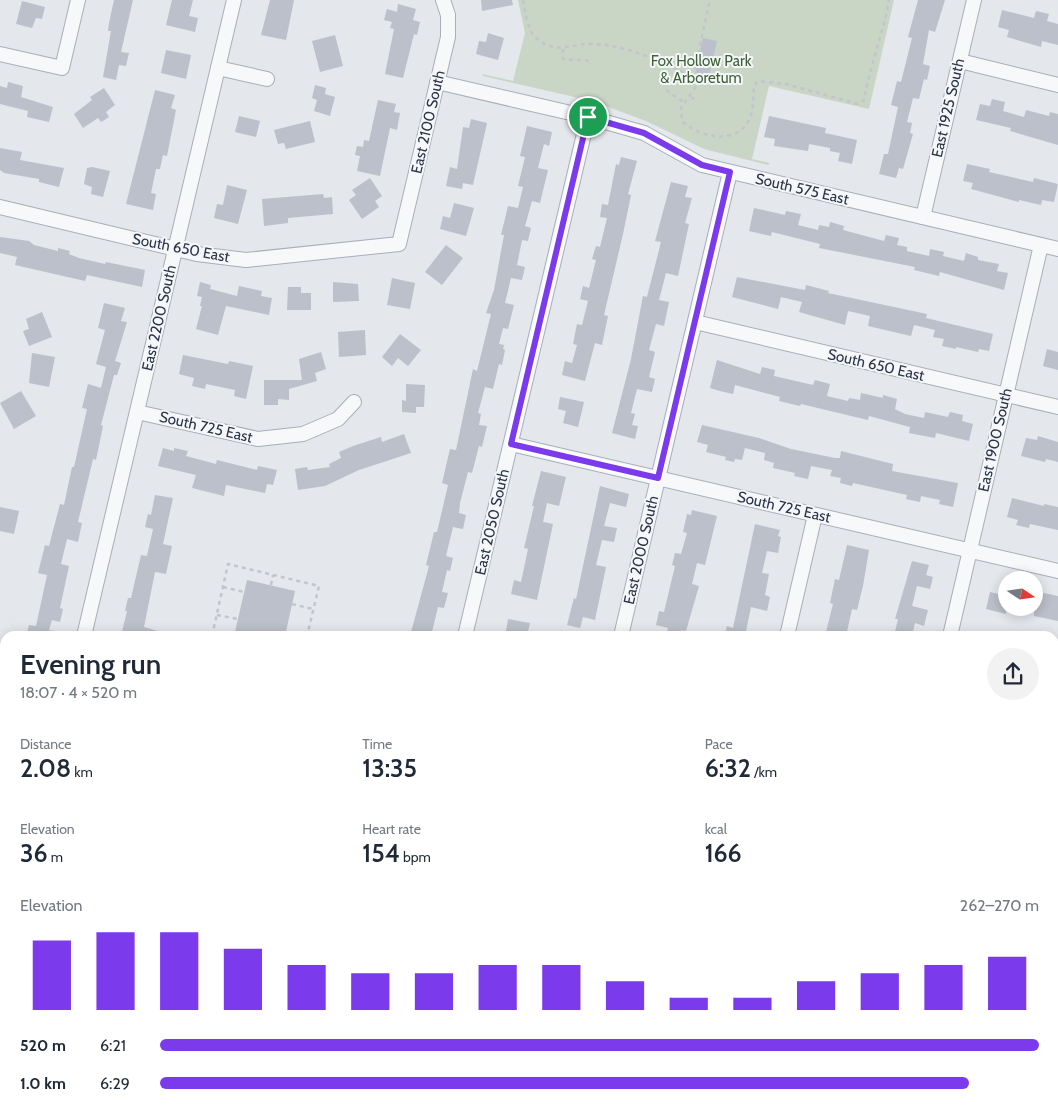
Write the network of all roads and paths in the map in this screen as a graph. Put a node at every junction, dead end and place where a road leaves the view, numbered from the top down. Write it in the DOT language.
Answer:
graph roads {
  1 [pos="78,0"];
  2 [pos="234,0"];
  3 [pos="443,0"];
  4 [pos="523,0"];
  5 [pos="710,0"];
  6 [pos="889,0"];
  7 [pos="974,0"];
  8 [pos="563,49"];
  9 [pos="0,54"];
  10 [pos="591,61"];
  11 [pos="960,61"];
  12 [pos="218,68"];
  13 [pos="693,77"];
  14 [pos="267,80"];
  15 [pos="437,82"];
  16 [pos="1058,85"];
  17 [pos="666,90"];
  18 [pos="690,97"];
  19 [pos="696,100"];
  20 [pos="685,103"];
  21 [pos="588,117"];
  22 [pos="730,172"];
  23 [pos="0,207"];
  24 [pos="923,217"];
  25 [pos="399,244"];
  26 [pos="1041,245"];
  27 [pos="176,248"];
  28 [pos="1058,249"];
  29 [pos="695,322"];
  30 [pos="1006,395"];
  31 [pos="354,402"];
  32 [pos="1058,407"];
  33 [pos="137,412"];
  34 [pos="511,444"];
  35 [pos="658,478"];
  36 [pos="815,515"];
  37 [pos="970,551"];
  38 [pos="1058,571"];
  39 [pos="273,574"];
  40 [pos="271,585"];
  41 [pos="223,587"];
  42 [pos="244,592"];
  43 [pos="292,604"];
  44 [pos="313,609"];
  45 [pos="217,615"];
  46 [pos="238,620"];
  47 [pos="85,631"];
  48 [pos="213,631"];
  49 [pos="308,631"];
  50 [pos="466,631"];
  51 [pos="622,631"];
  52 [pos="788,631"];
  53 [pos="951,631"];
  1 -- 9 [label="street"];
  2 -- 12 [label="street, East 2200 South"];
  3 -- 15 [label="street, East 2100 South"];
  4 -- 8 [label="path"];
  5 -- 13 [label="path"];
  6 -- 20 [label="path"];
  7 -- 11 [label="street, East 1925 South"];
  8 -- 10 [label="path"];
  8 -- 13 [label="path"];
  11 -- 16 [label="street"];
  11 -- 24 [label="street, East 1925 South"];
  12 -- 14 [label="street"];
  12 -- 27 [label="street, East 2200 South"];
  13 -- 18 [label="path"];
  15 -- 21 [label="street, South 575 East"];
  15 -- 25 [label="street, East 2100 South"];
  17 -- 20 [label="path"];
  18 -- 19 [label="path"];
  18 -- 20 [label="path"];
  21 -- 22 [label="street, South 575 East"];
  21 -- 34 [label="street, East 2050 South"];
  22 -- 24 [label="street, South 575 East"];
  22 -- 29 [label="street, East 2000 South"];
  23 -- 27 [label="street, South 650 East"];
  24 -- 26 [label="street, South 575 East"];
  25 -- 27 [label="street, South 650 East"];
  26 -- 28 [label="street, South 575 East"];
  26 -- 30 [label="street, East 1900 South"];
  27 -- 33 [label="street, East 2200 South"];
  29 -- 30 [label="street, South 650 East"];
  29 -- 35 [label="street, East 2000 South"];
  30 -- 32 [label="street, South 650 East"];
  30 -- 37 [label="street, East 1900 South"];
  31 -- 33 [label="street, South 725 East"];
  33 -- 47 [label="street, East 2200 South"];
  34 -- 35 [label="street, South 725 East"];
  34 -- 50 [label="street, East 2050 South"];
  35 -- 36 [label="street, South 725 East"];
  35 -- 51 [label="street, East 2000 South"];
  36 -- 37 [label="street, South 725 East"];
  36 -- 52 [label="street"];
  37 -- 38 [label="street, South 725 East"];
  37 -- 53 [label="street, East 1900 South"];
  39 -- 40 [label="path"];
  39 -- 41 [label="path"];
  39 -- 44 [label="path"];
  41 -- 42 [label="path"];
  41 -- 45 [label="path"];
  43 -- 44 [label="path"];
  44 -- 49 [label="path"];
  45 -- 46 [label="path"];
  45 -- 48 [label="path"];
}
